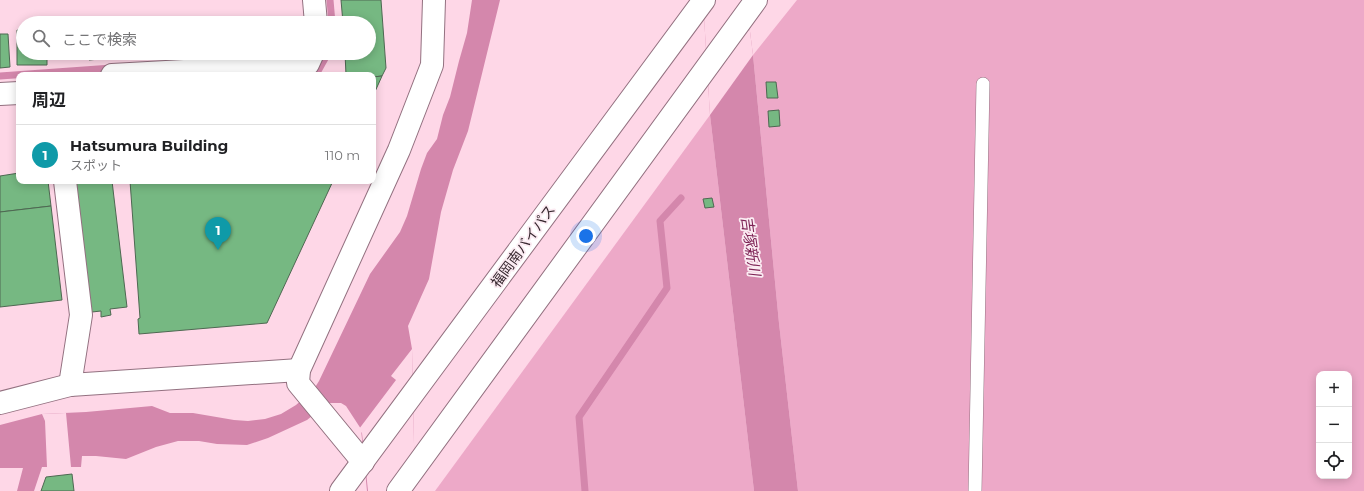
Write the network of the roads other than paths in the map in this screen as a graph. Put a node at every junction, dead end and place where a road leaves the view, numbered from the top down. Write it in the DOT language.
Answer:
graph roads {
  1 [pos="314,0"];
  2 [pos="434,0"];
  3 [pos="704,0"];
  4 [pos="755,1"];
  5 [pos="315,16"];
  6 [pos="310,60"];
  7 [pos="165,72"];
  8 [pos="983,84"];
  9 [pos="16,93"];
  10 [pos="0,94"];
  11 [pos="65,184"];
  12 [pos="300,370"];
  13 [pos="70,385"];
  14 [pos="0,403"];
  15 [pos="363,462"];
  16 [pos="341,491"];
  17 [pos="398,491"];
  18 [pos="975,491"];
  1 -- 5 [label="main road"];
  2 -- 12 [label="main road"];
  3 -- 15 [label="main road, 福岡南バイパス"];
  4 -- 17 [label="main road"];
  6 -- 7 [label="main road"];
  8 -- 18 [label="lane"];
  9 -- 10 [label="main road"];
  11 -- 13 [label="main road"];
  12 -- 13 [label="main road"];
  12 -- 15 [label="main road"];
  13 -- 14 [label="main road"];
  15 -- 16 [label="main road, 福岡南バイパス"];
}
